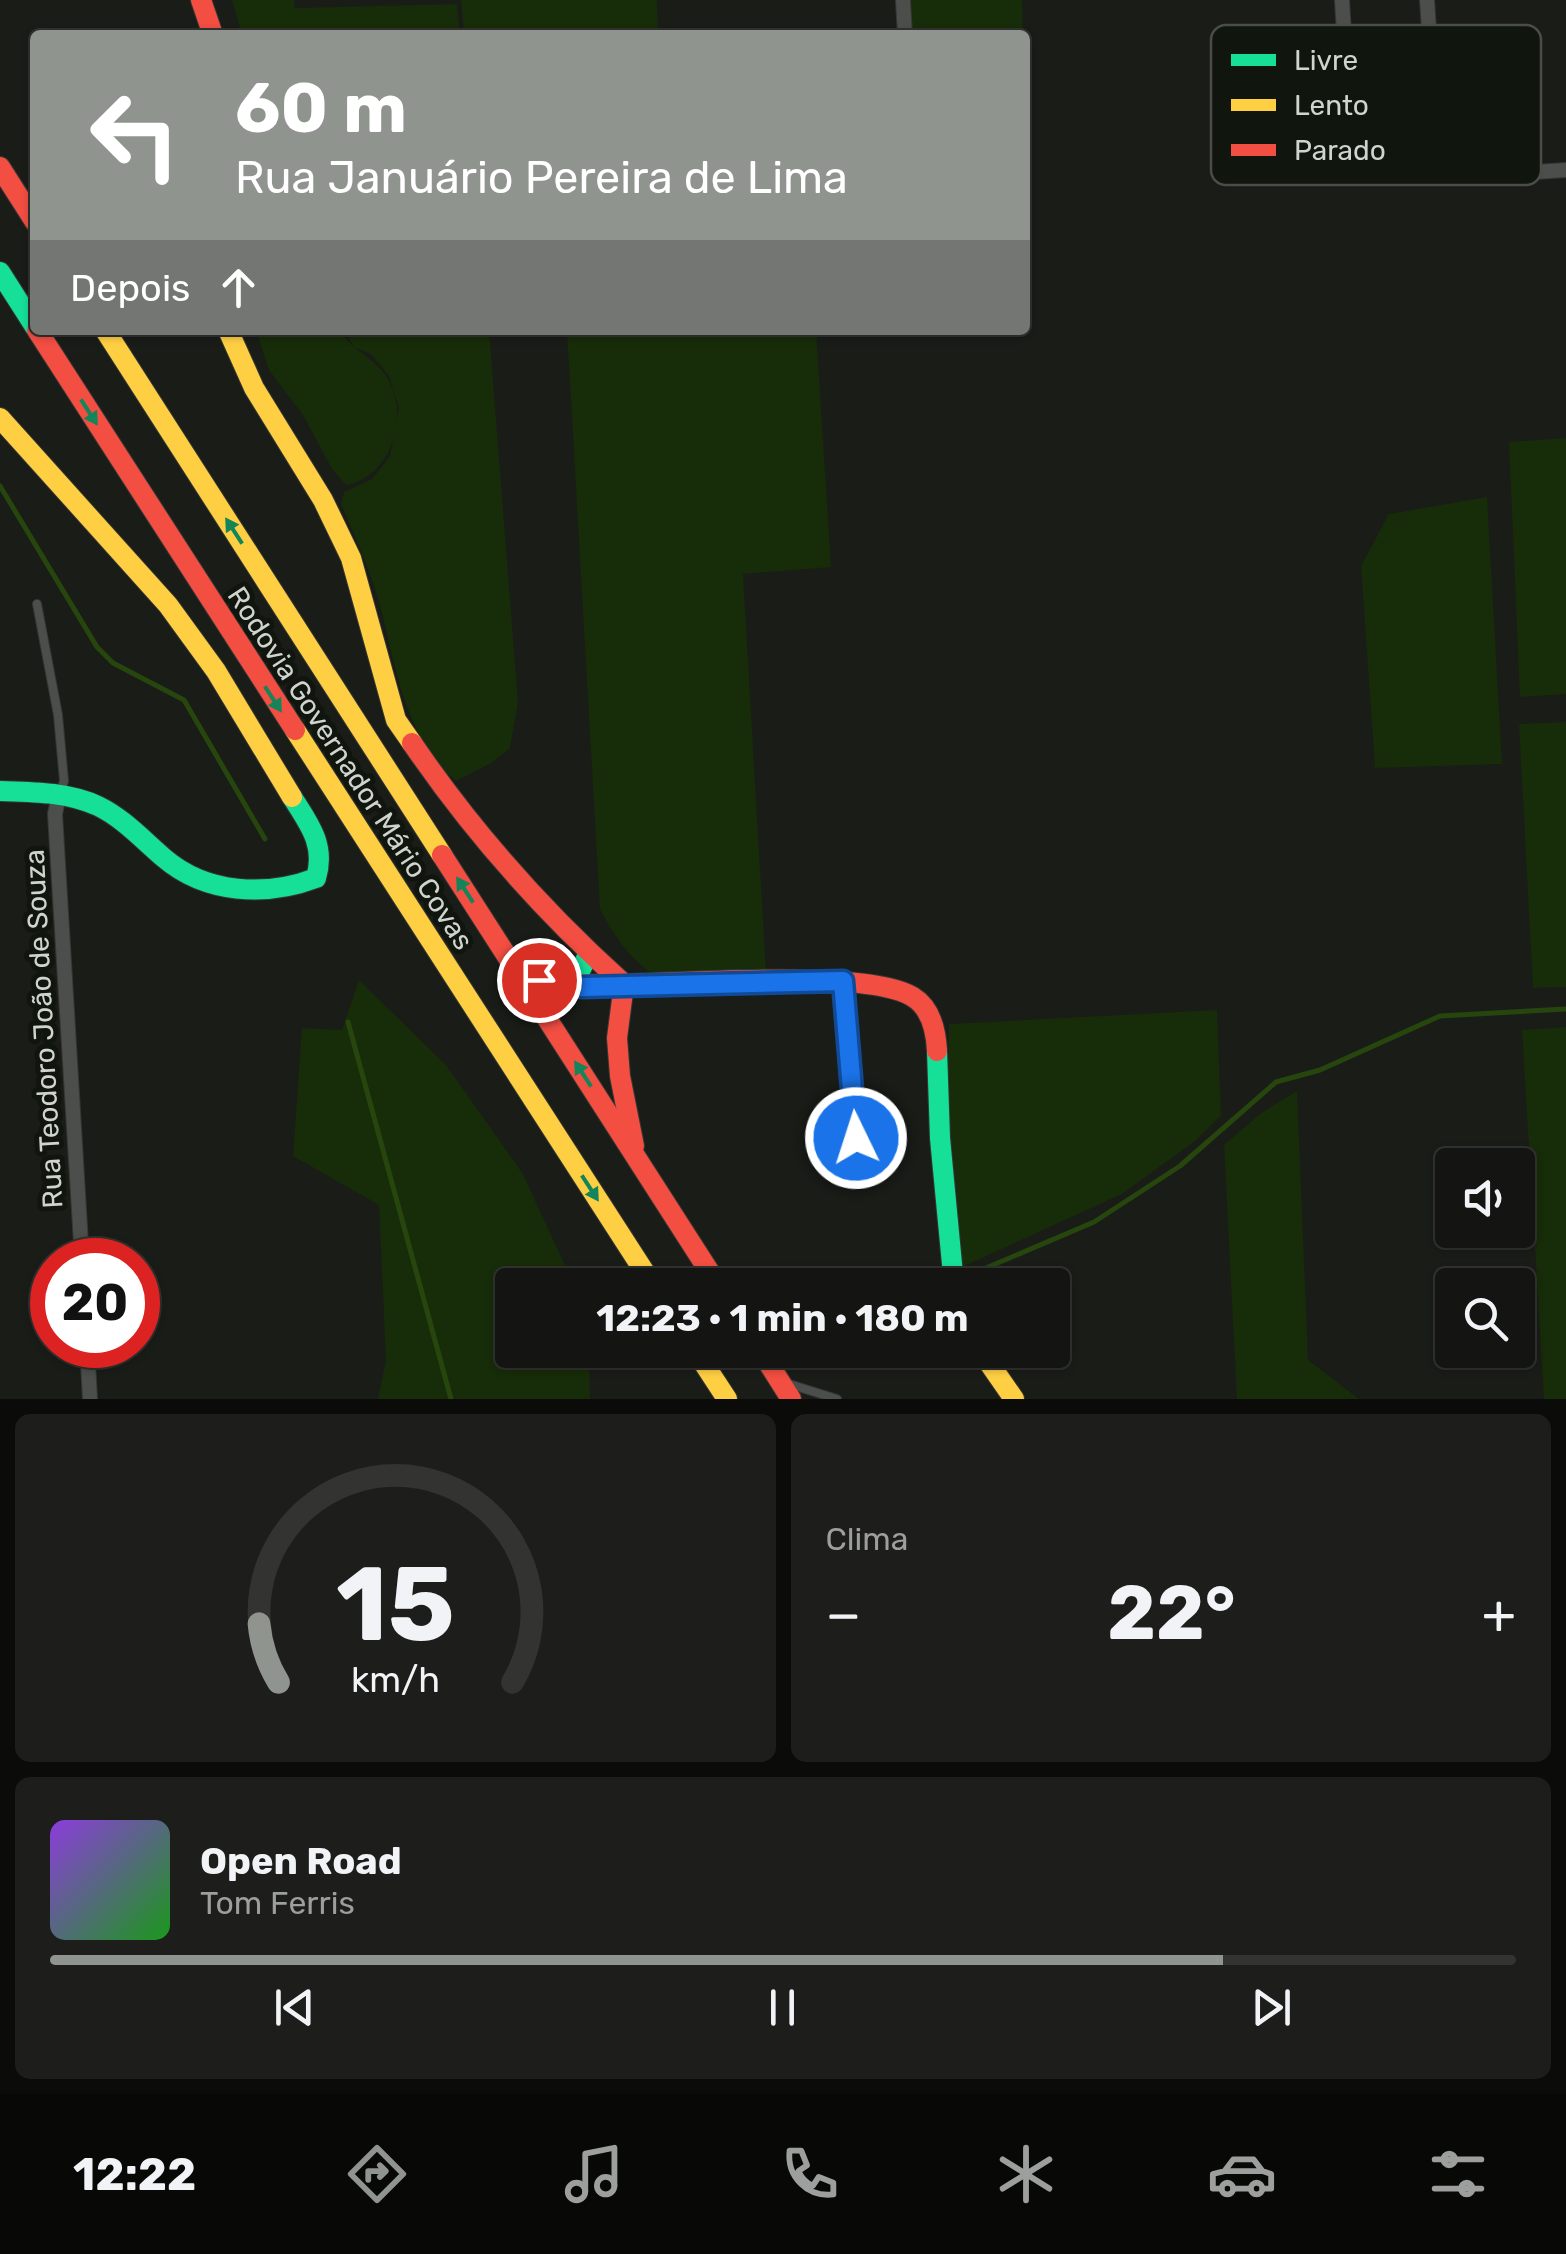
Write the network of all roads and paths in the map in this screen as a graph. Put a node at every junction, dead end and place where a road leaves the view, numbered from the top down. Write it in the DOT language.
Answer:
graph roads {
  1 [pos="201,0"];
  2 [pos="903,0"];
  3 [pos="1342,0"];
  4 [pos="1427,0"];
  5 [pos="1344,25"];
  6 [pos="1429,25"];
  7 [pos="211,30"];
  8 [pos="905,30"];
  9 [pos="0,167"];
  10 [pos="1566,170"];
  11 [pos="1541,172"];
  12 [pos="30,214"];
  13 [pos="0,272"];
  14 [pos="30,319"];
  15 [pos="41,335"];
  16 [pos="108,335"];
  17 [pos="230,335"];
  18 [pos="0,418"];
  19 [pos="37,604"];
  20 [pos="0,791"];
  21 [pos="59,795"];
  22 [pos="589,953"];
  23 [pos="517,972"];
  24 [pos="843,981"];
  25 [pos="624,984"];
  26 [pos="561,985"];
  27 [pos="635,1156"];
  28 [pos="859,1177"];
  29 [pos="81,1238"];
  30 [pos="642,1268"];
  31 [pos="707,1268"];
  32 [pos="952,1268"];
  33 [pos="88,1368"];
  34 [pos="707,1368"];
  35 [pos="771,1368"];
  36 [pos="992,1368"];
  37 [pos="779,1380"];
  38 [pos="90,1399"];
  39 [pos="727,1399"];
  40 [pos="791,1399"];
  41 [pos="837,1399"];
  42 [pos="1014,1399"];
  1 -- 7 [label="main road"];
  2 -- 8 [label="street"];
  3 -- 5 [label="street"];
  4 -- 6 [label="street"];
  9 -- 12 [label="main road"];
  10 -- 11 [label="street"];
  13 -- 14 [label="main road, Rodovia Governador Mário Covas"];
  15 -- 30 [label="main road, Rodovia Governador Mário Covas, one-way"];
  23 -- 16 [label="main road, Rodovia Governador Mário Covas, one-way"];
  17 -- 22 [label="main road"];
  18 -- 21 [label="main road"];
  19 -- 21 [label="lane"];
  20 -- 21 [label="main road"];
  21 -- 29 [label="street, Rua Teodoro João de Souza"];
  22 -- 25 [label="main road"];
  22 -- 26 [label="main road"];
  23 -- 26 [label="main road"];
  27 -- 23 [label="main road, Rodovia Governador Mário Covas, one-way"];
  24 -- 25 [label="main road"];
  24 -- 28 [label="lane"];
  24 -- 32 [label="main road"];
  25 -- 26 [label="main road"];
  25 -- 27 [label="main road"];
  27 -- 31 [label="main road, Rodovia Governador Mário Covas"];
  33 -- 38 [label="street"];
  34 -- 39 [label="main road"];
  35 -- 37 [label="main road"];
  36 -- 42 [label="main road"];
  37 -- 40 [label="main road"];
  37 -- 41 [label="lane"];
}
